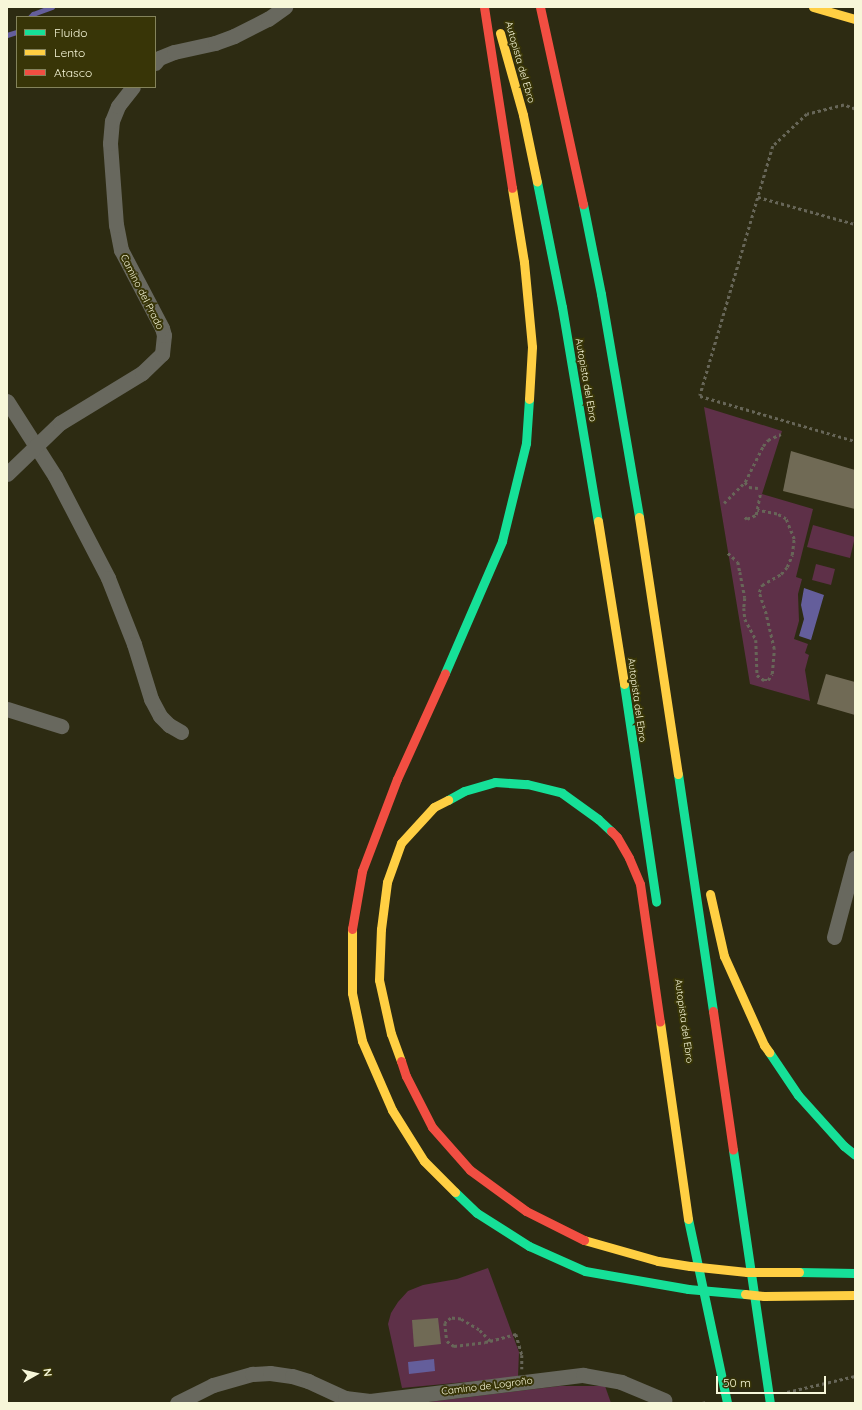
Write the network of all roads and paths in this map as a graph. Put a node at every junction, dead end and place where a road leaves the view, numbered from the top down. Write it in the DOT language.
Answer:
graph roads {
  1 [pos="285,7"];
  2 [pos="484,7"];
  3 [pos="540,7"];
  4 [pos="813,7"];
  5 [pos="495,14"];
  6 [pos="855,19"];
  7 [pos="156,62"];
  8 [pos="132,88"];
  9 [pos="855,109"];
  10 [pos="758,197"];
  11 [pos="855,224"];
  12 [pos="601,294"];
  13 [pos="624,369"];
  14 [pos="7,401"];
  15 [pos="780,434"];
  16 [pos="855,441"];
  17 [pos="36,445"];
  18 [pos="7,474"];
  19 [pos="745,482"];
  20 [pos="758,488"];
  21 [pos="760,494"];
  22 [pos="724,503"];
  23 [pos="757,510"];
  24 [pos="745,517"];
  25 [pos="728,553"];
  26 [pos="7,709"];
  27 [pos="61,726"];
  28 [pos="181,732"];
  29 [pos="855,858"];
  30 [pos="708,885"];
  31 [pos="657,908"];
  32 [pos="834,938"];
  33 [pos="855,1155"];
  34 [pos="708,1262"];
  35 [pos="855,1273"];
  36 [pos="855,1295"];
  37 [pos="490,1341"];
  38 [pos="522,1372"];
  39 [pos="855,1376"];
  40 [pos="786,1392"];
  41 [pos="664,1400"];
  42 [pos="707,1402"];
  43 [pos="177,1403"];
  44 [pos="702,1403"];
  45 [pos="728,1403"];
  46 [pos="770,1403"];
  1 -- 7 [label="street"];
  2 -- 36 [label="highway"];
  3 -- 12 [label="highway"];
  4 -- 6 [label="highway"];
  5 -- 31 [label="highway, Autopista del Ebro"];
  8 -- 17 [label="street, Camino del Prado"];
  9 -- 10 [label="path"];
  10 -- 11 [label="path"];
  10 -- 16 [label="path"];
  12 -- 13 [label="highway"];
  12 -- 46 [label="highway"];
  14 -- 17 [label="street"];
  15 -- 19 [label="path"];
  17 -- 18 [label="street, Camino del Prado"];
  17 -- 28 [label="street"];
  19 -- 20 [label="path"];
  19 -- 22 [label="path"];
  21 -- 23 [label="path"];
  23 -- 24 [label="path"];
  23 -- 25 [label="path"];
  26 -- 27 [label="street"];
  29 -- 32 [label="street"];
  30 -- 33 [label="highway"];
  34 -- 45 [label="highway"];
  35 -- 45 [label="highway"];
  37 -- 37 [label="path"];
  37 -- 38 [label="path"];
  39 -- 40 [label="path"];
  41 -- 43 [label="street, Camino de Logroño"];
  42 -- 44 [label="path"];
}
